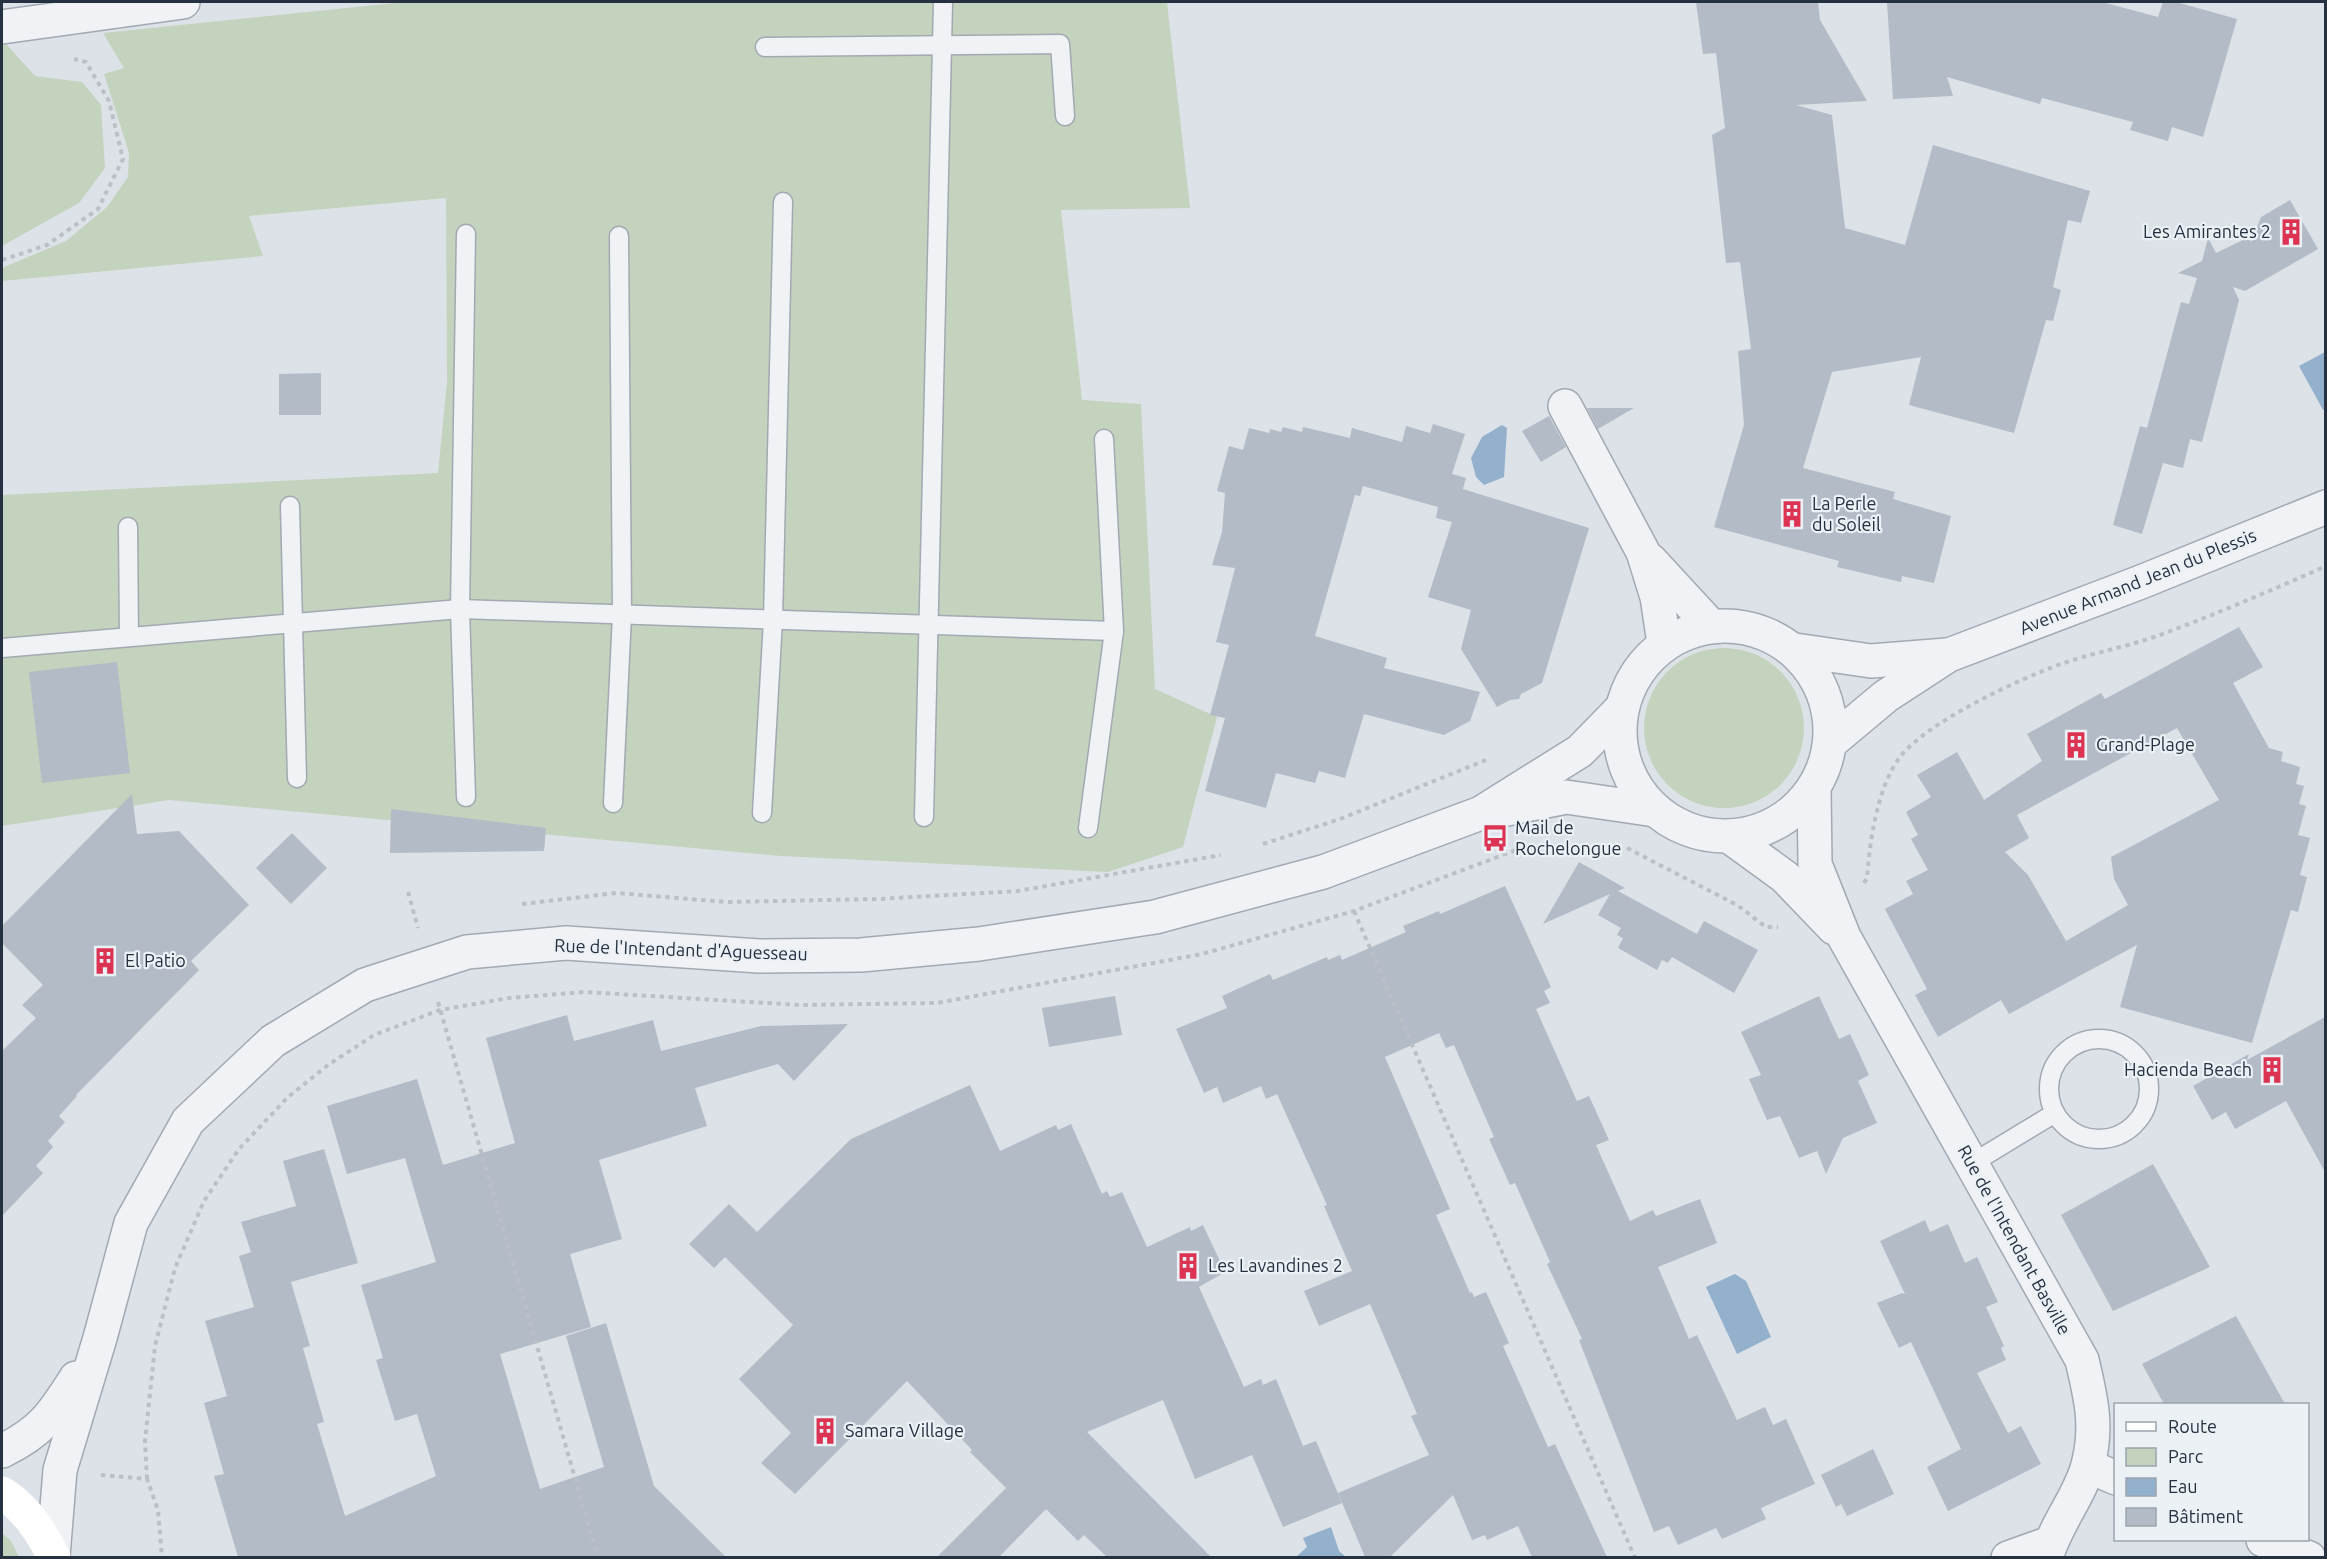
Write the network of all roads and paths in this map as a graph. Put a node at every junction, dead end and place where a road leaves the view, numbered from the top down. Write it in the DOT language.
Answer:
graph roads {
  1 [pos="183,2"];
  2 [pos="943,3"];
  3 [pos="2,27"];
  4 [pos="942,46"];
  5 [pos="765,47"];
  6 [pos="65,57"];
  7 [pos="1065,116"];
  8 [pos="783,202"];
  9 [pos="465,234"];
  10 [pos="619,236"];
  11 [pos="2,260"];
  12 [pos="1565,406"];
  13 [pos="1104,439"];
  14 [pos="290,506"];
  15 [pos="2325,507"];
  16 [pos="128,527"];
  17 [pos="1643,552"];
  18 [pos="460,609"];
  19 [pos="622,615"];
  20 [pos="773,620"];
  21 [pos="294,623"];
  22 [pos="930,625"];
  23 [pos="1710,625"];
  24 [pos="1114,632"];
  25 [pos="129,637"];
  26 [pos="1664,643"];
  27 [pos="2,648"];
  28 [pos="1795,650"];
  29 [pos="1949,655"];
  30 [pos="1621,710"];
  31 [pos="1831,742"];
  32 [pos="297,777"];
  33 [pos="1814,789"];
  34 [pos="466,797"];
  35 [pos="613,803"];
  36 [pos="1655,810"];
  37 [pos="762,813"];
  38 [pos="1480,813"];
  39 [pos="924,817"];
  40 [pos="1088,828"];
  41 [pos="1730,837"];
  42 [pos="408,892"];
  43 [pos="1354,911"];
  44 [pos="1844,937"];
  45 [pos="428,965"];
  46 [pos="2055,1113"];
  47 [pos="1971,1164"];
  48 [pos="100,1338"];
  49 [pos="2,1450"];
  50 [pos="2102,1472"];
  51 [pos="2,1493"];
  52 [pos="2268,1541"];
  53 [pos="2048,1550"];
  54 [pos="53,1557"];
  55 [pos="598,1557"];
  56 [pos="1635,1557"];
  57 [pos="2008,1557"];
  58 [pos="2309,1557"];
  1 -- 3 [label="street"];
  2 -- 4 [label="lane"];
  4 -- 5 [label="lane"];
  4 -- 7 [label="lane"];
  4 -- 22 [label="lane"];
  6 -- 11 [label="path"];
  8 -- 20 [label="lane"];
  9 -- 18 [label="lane"];
  10 -- 19 [label="lane"];
  12 -- 17 [label="street"];
  13 -- 24 [label="lane"];
  14 -- 21 [label="lane"];
  15 -- 29 [label="street, Avenue Armand Jean du Plessis"];
  16 -- 25 [label="lane"];
  17 -- 23 [label="street"];
  17 -- 26 [label="street"];
  18 -- 19 [label="lane"];
  18 -- 21 [label="lane"];
  18 -- 34 [label="lane"];
  19 -- 20 [label="lane"];
  19 -- 35 [label="lane"];
  20 -- 22 [label="lane"];
  20 -- 37 [label="lane"];
  21 -- 25 [label="lane"];
  21 -- 32 [label="lane"];
  22 -- 24 [label="lane"];
  22 -- 39 [label="lane"];
  23 -- 26 [label="street"];
  23 -- 28 [label="street"];
  24 -- 40 [label="lane"];
  25 -- 27 [label="lane"];
  26 -- 30 [label="street"];
  28 -- 29 [label="street, Avenue Armand Jean du Plessis"];
  28 -- 31 [label="street"];
  29 -- 31 [label="street, Avenue Armand Jean du Plessis"];
  30 -- 36 [label="street"];
  30 -- 38 [label="street, Rue de l'Intendant d'Aguesseau"];
  31 -- 33 [label="street"];
  33 -- 41 [label="street"];
  33 -- 44 [label="street, Rue de l'Intendant Basville"];
  36 -- 38 [label="street, Rue de l'Intendant d'Aguesseau"];
  36 -- 41 [label="street"];
  38 -- 45 [label="street, Rue de l'Intendant d'Aguesseau"];
  41 -- 44 [label="street, Rue de l'Intendant Basville"];
  42 -- 45 [label="path"];
  43 -- 56 [label="path"];
  44 -- 47 [label="street, Rue de l'Intendant Basville"];
  45 -- 48 [label="street, Rue de l'Intendant d'Aguesseau"];
  45 -- 55 [label="path"];
  46 -- 46 [label="lane"];
  46 -- 47 [label="lane"];
  47 -- 50 [label="street, Rue de l'Intendant Basville"];
  48 -- 49 [label="street, Rue de l'Intendant d'Aguesseau"];
  48 -- 54 [label="street, Rue de l'Intendant d'Aguesseau"];
  50 -- 53 [label="street, Rue de l'Intendant Basville"];
  51 -- 54 [label="main road"];
  52 -- 58 [label="street"];
  53 -- 57 [label="street"];
}
